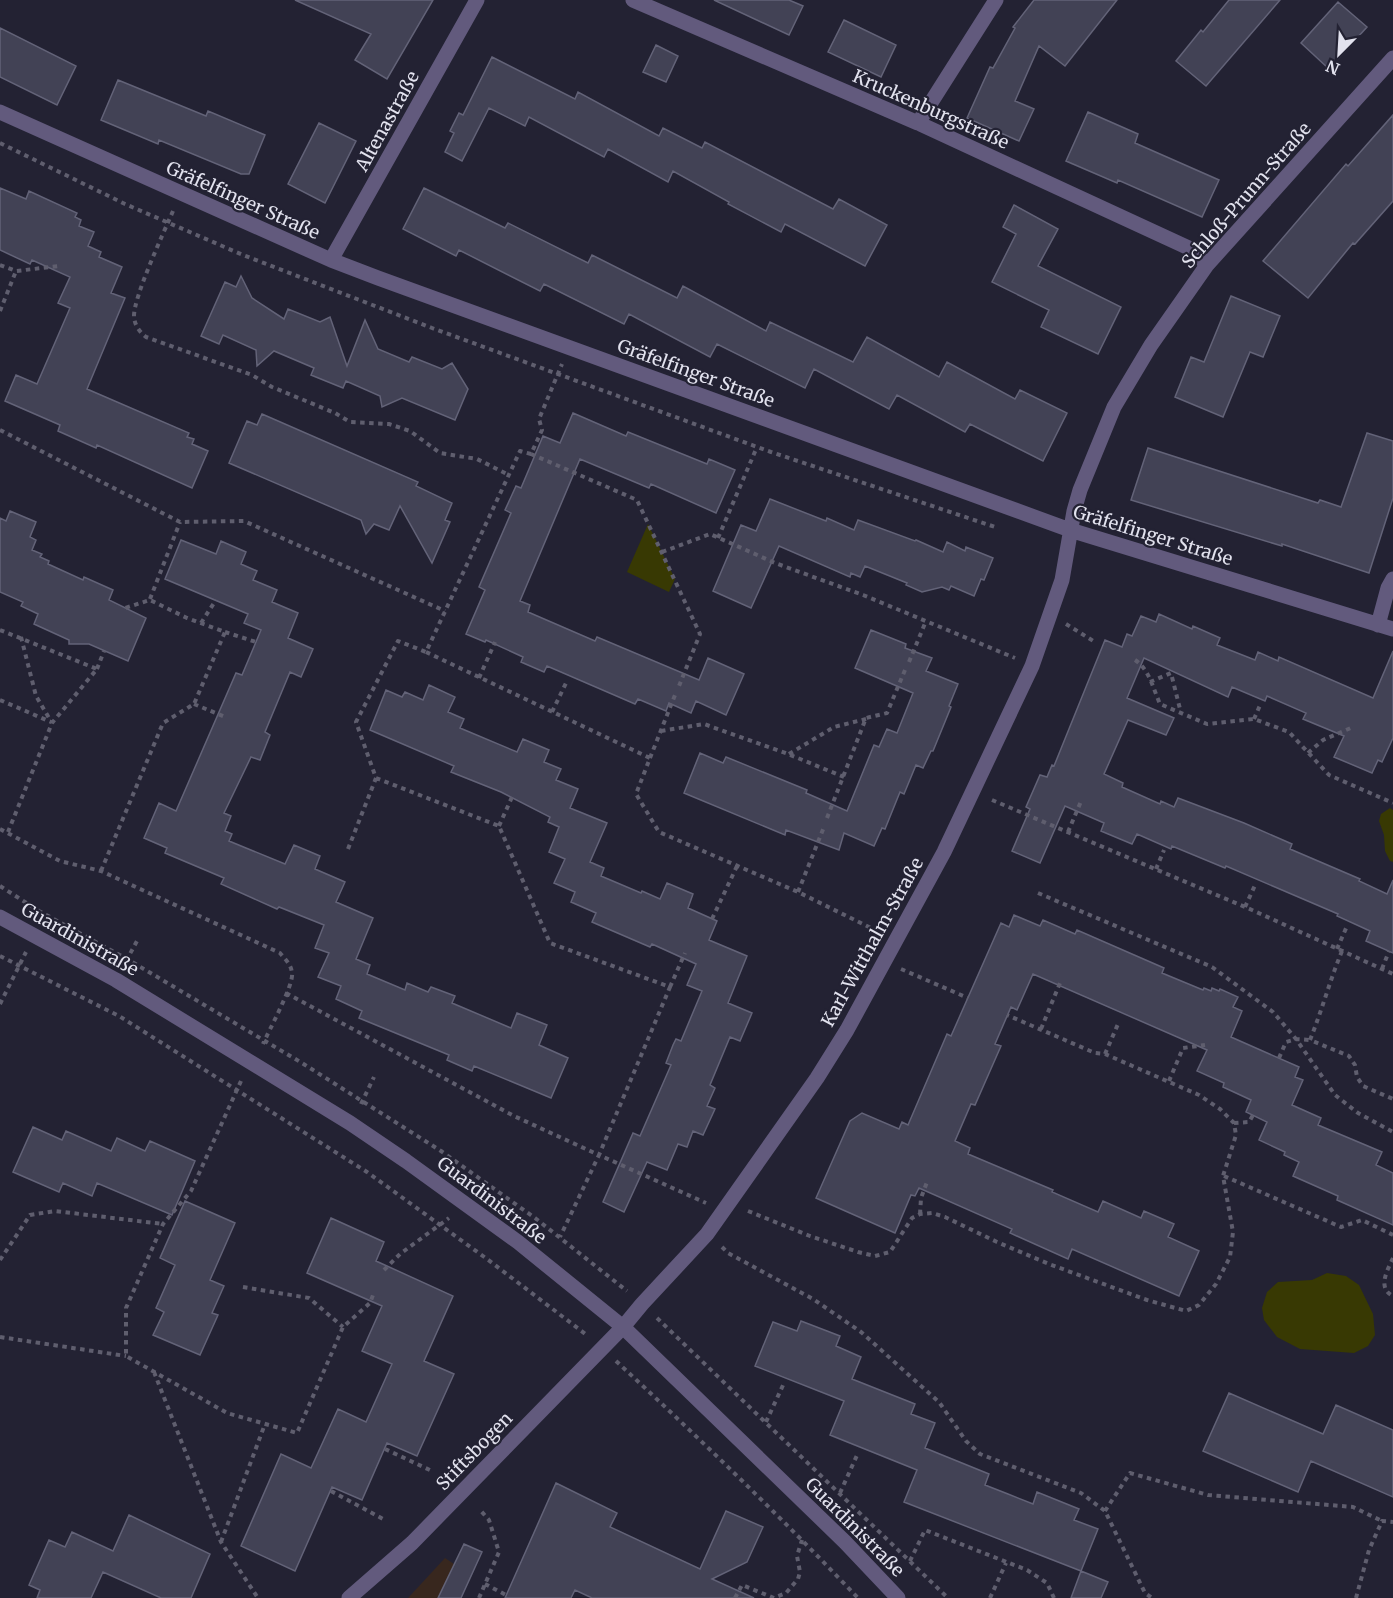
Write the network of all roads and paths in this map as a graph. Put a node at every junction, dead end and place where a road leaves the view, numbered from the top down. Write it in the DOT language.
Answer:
graph roads {
  1 [pos="477,0"];
  2 [pos="633,0"];
  3 [pos="996,0"];
  4 [pos="657,5"];
  5 [pos="1393,58"];
  6 [pos="0,112"];
  7 [pos="918,123"];
  8 [pos="181,193"];
  9 [pos="331,260"];
  10 [pos="0,265"];
  11 [pos="1207,265"];
  12 [pos="60,266"];
  13 [pos="16,272"];
  14 [pos="0,311"];
  15 [pos="569,347"];
  16 [pos="0,430"];
  17 [pos="757,447"];
  18 [pos="531,454"];
  19 [pos="509,475"];
  20 [pos="180,522"];
  21 [pos="1070,530"];
  22 [pos="718,538"];
  23 [pos="663,552"];
  24 [pos="1393,579"];
  25 [pos="150,600"];
  26 [pos="216,600"];
  27 [pos="125,608"];
  28 [pos="445,611"];
  29 [pos="926,621"];
  30 [pos="201,623"];
  31 [pos="1378,625"];
  32 [pos="1393,629"];
  33 [pos="0,630"];
  34 [pos="1077,631"];
  35 [pos="225,632"];
  36 [pos="21,637"];
  37 [pos="256,642"];
  38 [pos="495,642"];
  39 [pos="1095,642"];
  40 [pos="104,651"];
  41 [pos="426,652"];
  42 [pos="1135,660"];
  43 [pos="909,662"];
  44 [pos="1032,666"];
  45 [pos="97,669"];
  46 [pos="905,670"];
  47 [pos="479,678"];
  48 [pos="567,681"];
  49 [pos="1150,682"];
  50 [pos="679,686"];
  51 [pos="675,695"];
  52 [pos="0,700"];
  53 [pos="1261,703"];
  54 [pos="194,704"];
  55 [pos="552,712"];
  56 [pos="1182,713"];
  57 [pos="225,717"];
  58 [pos="866,718"];
  59 [pos="1254,720"];
  60 [pos="52,723"];
  61 [pos="1353,727"];
  62 [pos="661,731"];
  63 [pos="1308,753"];
  64 [pos="788,754"];
  65 [pos="650,758"];
  66 [pos="844,777"];
  67 [pos="376,778"];
  68 [pos="973,792"];
  69 [pos="512,797"];
  70 [pos="1082,799"];
  71 [pos="1393,803"];
  72 [pos="827,818"];
  73 [pos="499,826"];
  74 [pos="824,827"];
  75 [pos="0,829"];
  76 [pos="1068,831"];
  77 [pos="8,832"];
  78 [pos="348,849"];
  79 [pos="1164,850"];
  80 [pos="737,866"];
  81 [pos="1156,869"];
  82 [pos="101,871"];
  83 [pos="1256,883"];
  84 [pos="798,892"];
  85 [pos="1038,893"];
  86 [pos="1245,907"];
  87 [pos="0,917"];
  88 [pos="712,919"];
  89 [pos="1347,926"];
  90 [pos="35,935"];
  91 [pos="896,939"];
  92 [pos="1337,949"];
  93 [pos="1342,951"];
  94 [pos="1389,951"];
  95 [pos="686,953"];
  96 [pos="0,956"];
  97 [pos="884,962"];
  98 [pos="19,966"];
  99 [pos="1382,969"];
  100 [pos="1393,974"];
  101 [pos="1060,983"];
  102 [pos="670,987"];
  103 [pos="286,993"];
  104 [pos="968,998"];
  105 [pos="0,1004"];
  106 [pos="1007,1015"];
  107 [pos="1118,1024"];
  108 [pos="1041,1029"];
  109 [pos="1296,1039"];
  110 [pos="1310,1040"];
  111 [pos="1206,1045"];
  112 [pos="1105,1054"];
  113 [pos="1279,1058"];
  114 [pos="250,1061"];
  115 [pos="374,1077"];
  116 [pos="1169,1081"];
  117 [pos="237,1091"];
  118 [pos="1393,1099"];
  119 [pos="1253,1116"];
  120 [pos="350,1123"];
  121 [pos="1234,1123"];
  122 [pos="1393,1132"];
  123 [pos="599,1155"];
  124 [pos="1223,1176"];
  125 [pos="927,1182"];
  126 [pos="727,1206"];
  127 [pos="470,1207"];
  128 [pos="920,1214"];
  129 [pos="163,1224"];
  130 [pos="439,1224"];
  131 [pos="707,1234"];
  132 [pos="1393,1235"];
  133 [pos="560,1237"];
  134 [pos="1393,1258"];
  135 [pos="0,1260"];
  136 [pos="384,1270"];
  137 [pos="243,1287"];
  138 [pos="373,1295"];
  139 [pos="1393,1296"];
  140 [pos="343,1327"];
  141 [pos="623,1327"];
  142 [pos="0,1337"];
  143 [pos="602,1347"];
  144 [pos="126,1356"];
  145 [pos="153,1371"];
  146 [pos="784,1383"];
  147 [pos="766,1422"];
  148 [pos="266,1424"];
  149 [pos="385,1449"];
  150 [pos="858,1453"];
  151 [pos="432,1471"];
  152 [pos="330,1491"];
  153 [pos="840,1493"];
  154 [pos="481,1511"];
  155 [pos="1105,1511"];
  156 [pos="383,1519"];
  157 [pos="1382,1521"];
  158 [pos="1393,1522"];
  159 [pos="802,1540"];
  160 [pos="221,1542"];
  161 [pos="910,1562"];
  162 [pos="1006,1563"];
  163 [pos="485,1584"];
  164 [pos="506,1595"];
  165 [pos="258,1598"];
  166 [pos="349,1598"];
  167 [pos="479,1598"];
  168 [pos="735,1598"];
  169 [pos="858,1598"];
  170 [pos="898,1598"];
  171 [pos="990,1598"];
  172 [pos="1054,1598"];
  173 [pos="1152,1598"];
  174 [pos="1356,1598"];
  1 -- 9 [label="street, Altenastraße"];
  2 -- 4 [label="street, Kruckenburgstraße"];
  3 -- 7 [label="street"];
  4 -- 7 [label="street, Kruckenburgstraße"];
  5 -- 11 [label="street, Schloß-Prunn-Straße"];
  6 -- 8 [label="street, Gräfelfinger Straße"];
  7 -- 11 [label="street, Kruckenburgstraße"];
  8 -- 9 [label="street, Gräfelfinger Straße"];
  8 -- 19 [label="path"];
  9 -- 15 [label="street, Gräfelfinger Straße"];
  10 -- 13 [label="path"];
  11 -- 21 [label="street, Schloß-Prunn-Straße"];
  12 -- 13 [label="path"];
  13 -- 14 [label="path"];
  15 -- 18 [label="path"];
  15 -- 21 [label="street, Gräfelfinger Straße"];
  16 -- 20 [label="path"];
  17 -- 22 [label="path"];
  18 -- 19 [label="path"];
  18 -- 23 [label="path"];
  19 -- 28 [label="path"];
  20 -- 25 [label="path"];
  20 -- 28 [label="path"];
  21 -- 31 [label="street, Gräfelfinger Straße"];
  21 -- 44 [label="street, Karl-Witthalm-Straße"];
  22 -- 23 [label="path"];
  22 -- 29 [label="path"];
  23 -- 50 [label="path"];
  24 -- 31 [label="street"];
  25 -- 27 [label="path"];
  25 -- 30 [label="path"];
  26 -- 30 [label="path"];
  28 -- 41 [label="path"];
  29 -- 43 [label="path"];
  29 -- 44 [label="path"];
  30 -- 35 [label="path"];
  31 -- 32 [label="street, Gräfelfinger Straße"];
  33 -- 36 [label="path"];
  34 -- 39 [label="path"];
  35 -- 37 [label="path"];
  35 -- 54 [label="path"];
  36 -- 45 [label="path"];
  36 -- 60 [label="path"];
  38 -- 47 [label="path"];
  40 -- 45 [label="path"];
  41 -- 47 [label="path"];
  41 -- 67 [label="path"];
  42 -- 49 [label="path"];
  44 -- 68 [label="street, Karl-Witthalm-Straße"];
  45 -- 60 [label="path"];
  46 -- 58 [label="path"];
  47 -- 55 [label="path"];
  48 -- 55 [label="path"];
  49 -- 56 [label="path"];
  49 -- 56 [label="path"];
  51 -- 62 [label="path"];
  52 -- 60 [label="path"];
  53 -- 59 [label="path"];
  54 -- 57 [label="path"];
  54 -- 82 [label="path"];
  55 -- 65 [label="path"];
  56 -- 59 [label="path"];
  58 -- 64 [label="path"];
  58 -- 66 [label="path"];
  59 -- 63 [label="path"];
  60 -- 77 [label="path"];
  61 -- 63 [label="path"];
  62 -- 64 [label="path"];
  62 -- 65 [label="path"];
  63 -- 71 [label="path"];
  64 -- 66 [label="path"];
  65 -- 80 [label="path"];
  66 -- 72 [label="path"];
  67 -- 73 [label="path"];
  67 -- 78 [label="path"];
  68 -- 76 [label="path"];
  68 -- 91 [label="street, Karl-Witthalm-Straße"];
  69 -- 73 [label="path"];
  70 -- 76 [label="path"];
  73 -- 102 [label="path"];
  74 -- 84 [label="path"];
  75 -- 77 [label="path"];
  76 -- 81 [label="path"];
  77 -- 82 [label="path"];
  79 -- 81 [label="path"];
  80 -- 84 [label="path"];
  80 -- 88 [label="path"];
  81 -- 86 [label="path"];
  82 -- 103 [label="path"];
  83 -- 86 [label="path"];
  84 -- 91 [label="path"];
  85 -- 109 [label="path"];
  86 -- 92 [label="path"];
  87 -- 90 [label="street, Guardinistraße"];
  89 -- 92 [label="path"];
  90 -- 98 [label="path"];
  90 -- 114 [label="street, Guardinistraße"];
  91 -- 97 [label="street, Karl-Witthalm-Straße"];
  92 -- 93 [label="path"];
  93 -- 99 [label="path"];
  93 -- 110 [label="path"];
  94 -- 99 [label="path"];
  95 -- 102 [label="path"];
  96 -- 98 [label="path"];
  97 -- 104 [label="path"];
  97 -- 126 [label="street, Karl-Witthalm-Straße"];
  98 -- 105 [label="path"];
  98 -- 117 [label="path"];
  99 -- 100 [label="path"];
  101 -- 108 [label="path"];
  102 -- 123 [label="path"];
  103 -- 114 [label="path"];
  103 -- 123 [label="path"];
  106 -- 108 [label="path"];
  107 -- 112 [label="path"];
  108 -- 112 [label="path"];
  109 -- 110 [label="path"];
  109 -- 113 [label="path"];
  109 -- 122 [label="path"];
  110 -- 118 [label="path"];
  111 -- 116 [label="path"];
  112 -- 116 [label="path"];
  114 -- 117 [label="path"];
  114 -- 120 [label="street, Guardinistraße"];
  115 -- 120 [label="path"];
  116 -- 121 [label="path"];
  117 -- 129 [label="path"];
  117 -- 130 [label="path"];
  119 -- 121 [label="path"];
  120 -- 127 [label="street, Guardinistraße"];
  121 -- 124 [label="path"];
  123 -- 126 [label="path"];
  123 -- 133 [label="path"];
  124 -- 128 [label="path"];
  124 -- 132 [label="path"];
  125 -- 128 [label="path"];
  126 -- 128 [label="path"];
  126 -- 131 [label="street, Karl-Witthalm-Straße"];
  127 -- 130 [label="path"];
  127 -- 141 [label="street, Guardinistraße"];
  129 -- 135 [label="path"];
  129 -- 144 [label="path"];
  130 -- 136 [label="path"];
  130 -- 143 [label="path"];
  131 -- 141 [label="street, Karl-Witthalm-Straße"];
  131 -- 155 [label="path"];
  134 -- 139 [label="path"];
  137 -- 140 [label="path"];
  138 -- 140 [label="path"];
  140 -- 148 [label="path"];
  141 -- 143 [label="street, Stiftsbogen"];
  141 -- 170 [label="street, Guardinistraße"];
  142 -- 144 [label="path"];
  143 -- 159 [label="path"];
  143 -- 166 [label="street, Stiftsbogen"];
  144 -- 145 [label="path"];
  145 -- 148 [label="path"];
  145 -- 160 [label="path"];
  146 -- 147 [label="path"];
  148 -- 160 [label="path"];
  149 -- 151 [label="path"];
  150 -- 153 [label="path"];
  152 -- 156 [label="path"];
  154 -- 163 [label="path"];
  155 -- 157 [label="path"];
  155 -- 173 [label="path"];
  157 -- 158 [label="path"];
  157 -- 174 [label="path"];
  159 -- 168 [label="path"];
  159 -- 169 [label="path"];
  160 -- 165 [label="path"];
  161 -- 162 [label="path"];
  162 -- 171 [label="path"];
  162 -- 172 [label="path"];
  163 -- 164 [label="path"];
  163 -- 167 [label="path"];
}
